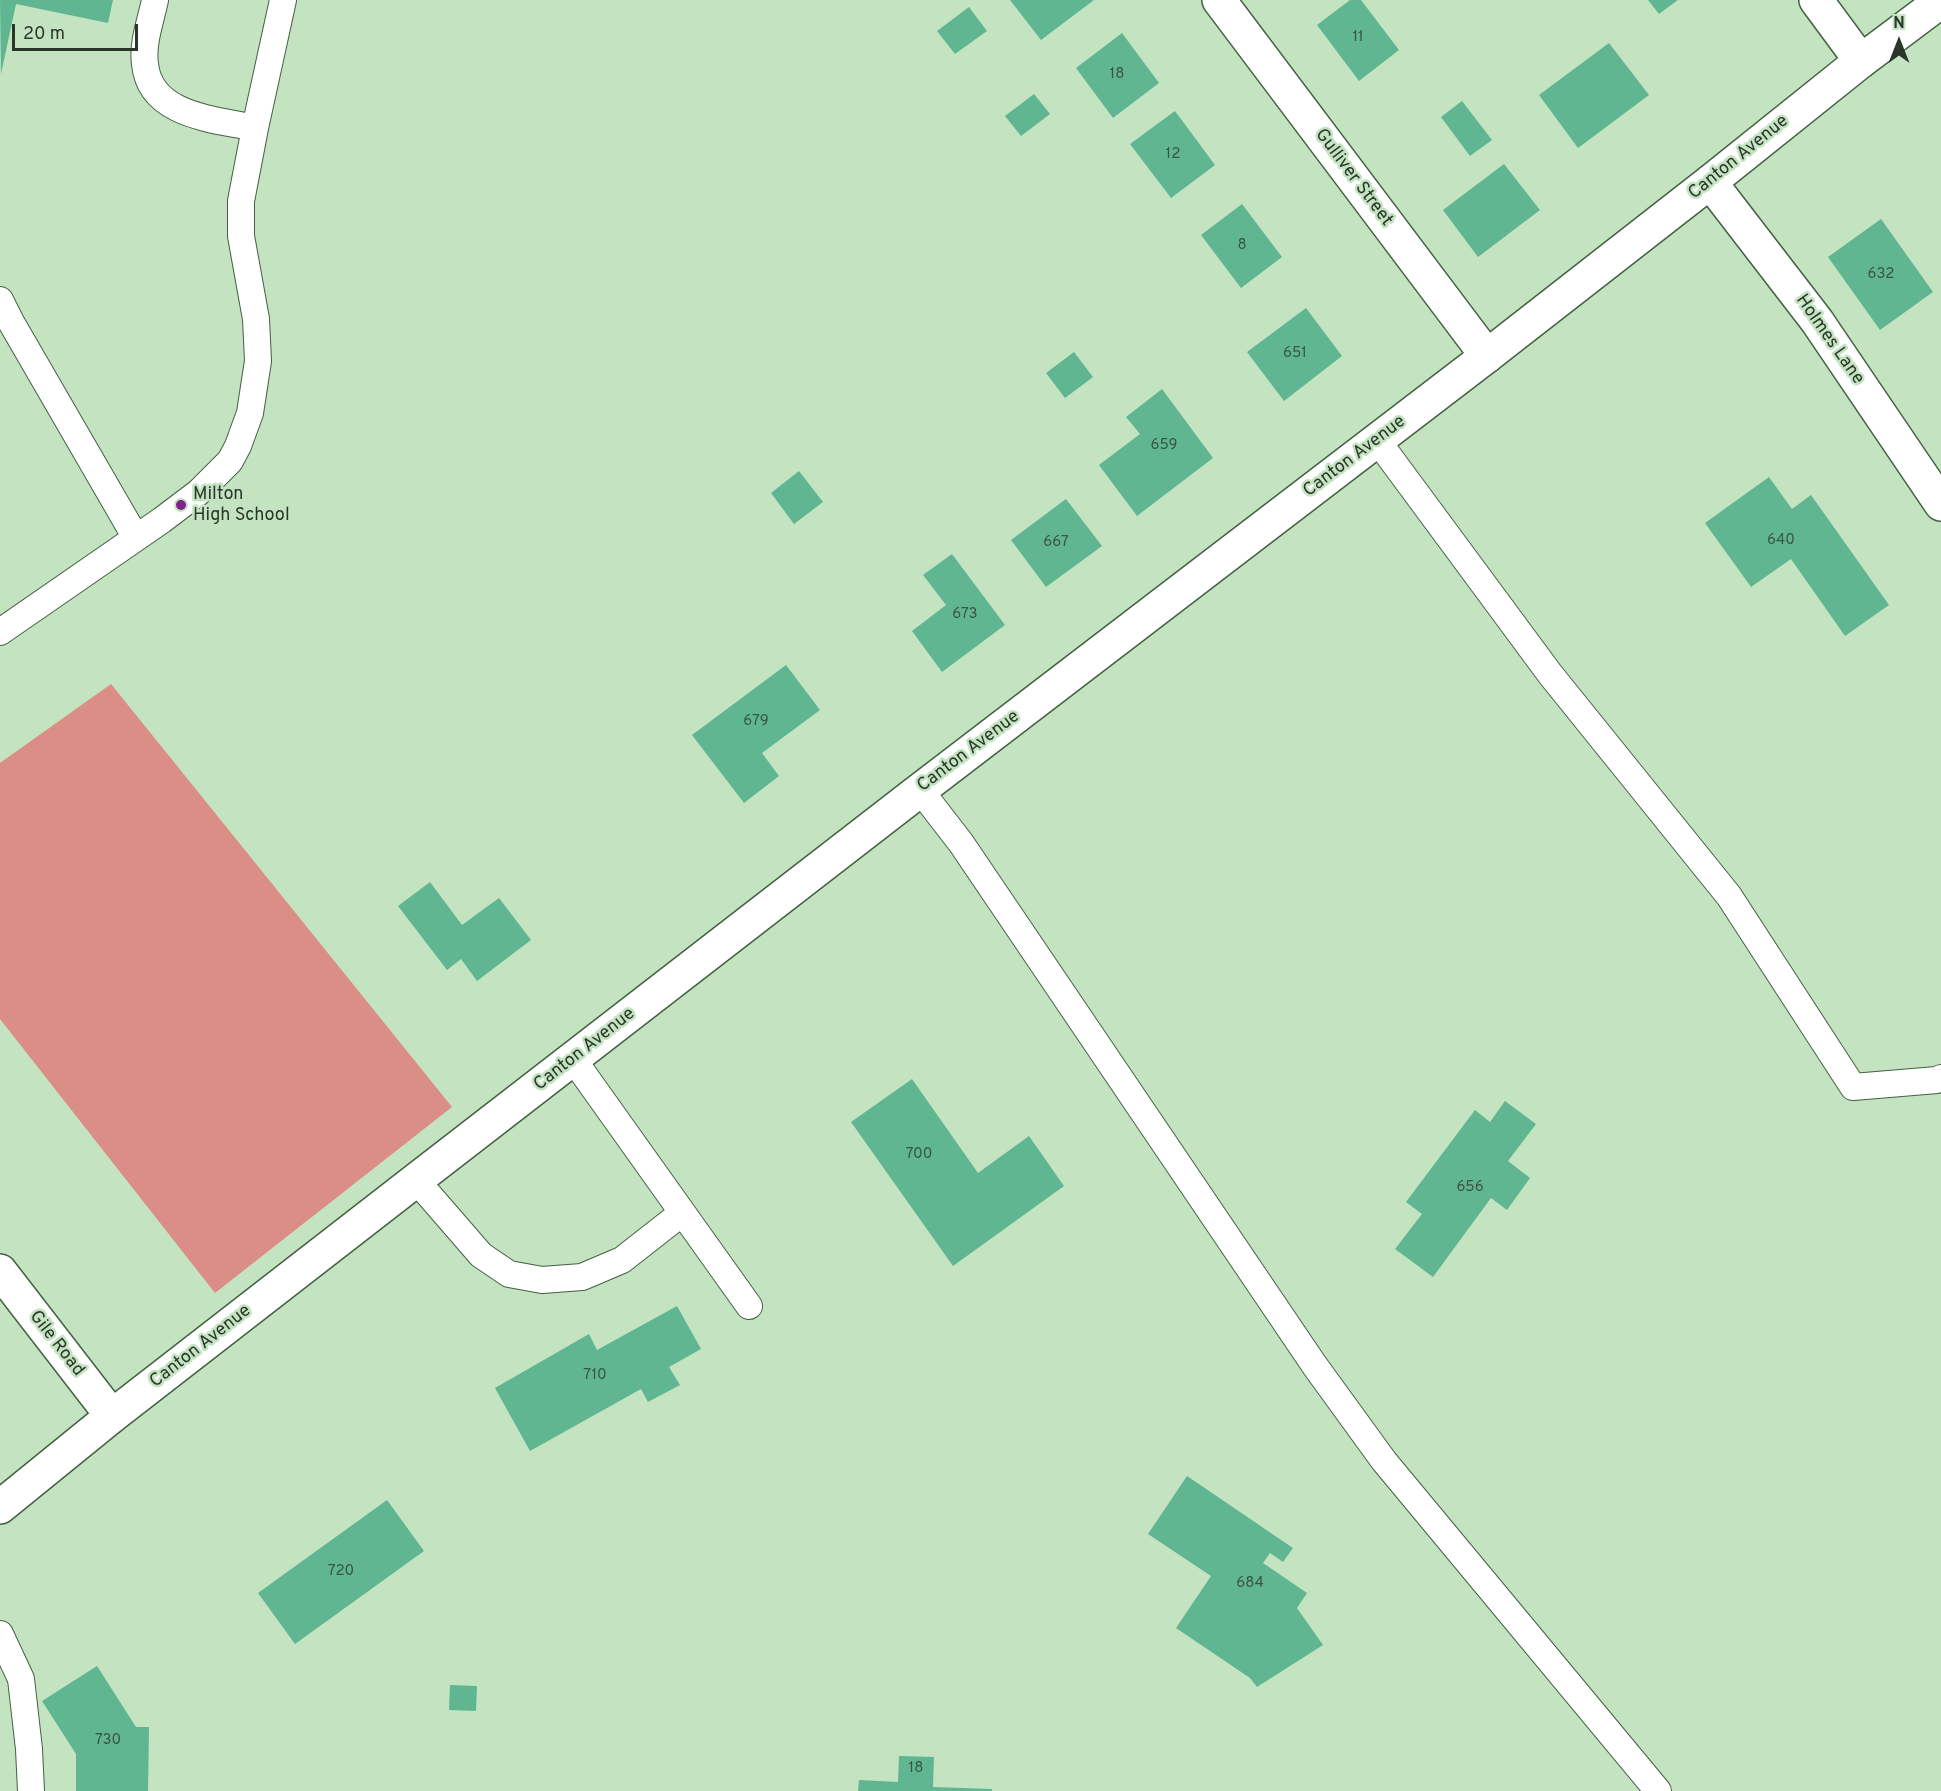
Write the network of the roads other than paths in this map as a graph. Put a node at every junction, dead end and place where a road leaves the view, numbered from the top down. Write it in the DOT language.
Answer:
graph roads {
  1 [pos="155,0"];
  2 [pos="283,0"];
  3 [pos="1219,0"];
  4 [pos="1816,0"];
  5 [pos="1941,1"];
  6 [pos="1861,61"];
  7 [pos="255,128"];
  8 [pos="1710,182"];
  9 [pos="0,300"];
  10 [pos="1487,356"];
  11 [pos="1377,440"];
  12 [pos="1941,504"];
  13 [pos="136,537"];
  14 [pos="0,632"];
  15 [pos="920,790"];
  16 [pos="573,1059"];
  17 [pos="1941,1078"];
  18 [pos="416,1180"];
  19 [pos="682,1213"];
  20 [pos="0,1271"];
  21 [pos="749,1306"];
  22 [pos="112,1416"];
  23 [pos="0,1507"];
  24 [pos="0,1634"];
  25 [pos="31,1791"];
  26 [pos="1658,1791"];
  1 -- 7 [label="lane"];
  2 -- 7 [label="lane"];
  3 -- 10 [label="main road, Gulliver Street"];
  4 -- 6 [label="main road"];
  5 -- 6 [label="main road, Canton Avenue"];
  6 -- 8 [label="main road, Canton Avenue"];
  7 -- 13 [label="lane"];
  8 -- 10 [label="main road, Canton Avenue"];
  8 -- 12 [label="main road, Holmes Lane"];
  9 -- 13 [label="lane"];
  10 -- 11 [label="main road, Canton Avenue"];
  11 -- 15 [label="main road, Canton Avenue"];
  11 -- 17 [label="lane"];
  13 -- 14 [label="lane"];
  15 -- 16 [label="main road, Canton Avenue"];
  15 -- 26 [label="lane"];
  16 -- 18 [label="main road, Canton Avenue"];
  16 -- 19 [label="lane"];
  18 -- 19 [label="lane"];
  18 -- 22 [label="main road, Canton Avenue"];
  19 -- 21 [label="lane"];
  20 -- 22 [label="main road, Gile Road"];
  22 -- 23 [label="main road, Canton Avenue"];
  24 -- 25 [label="lane"];
}
